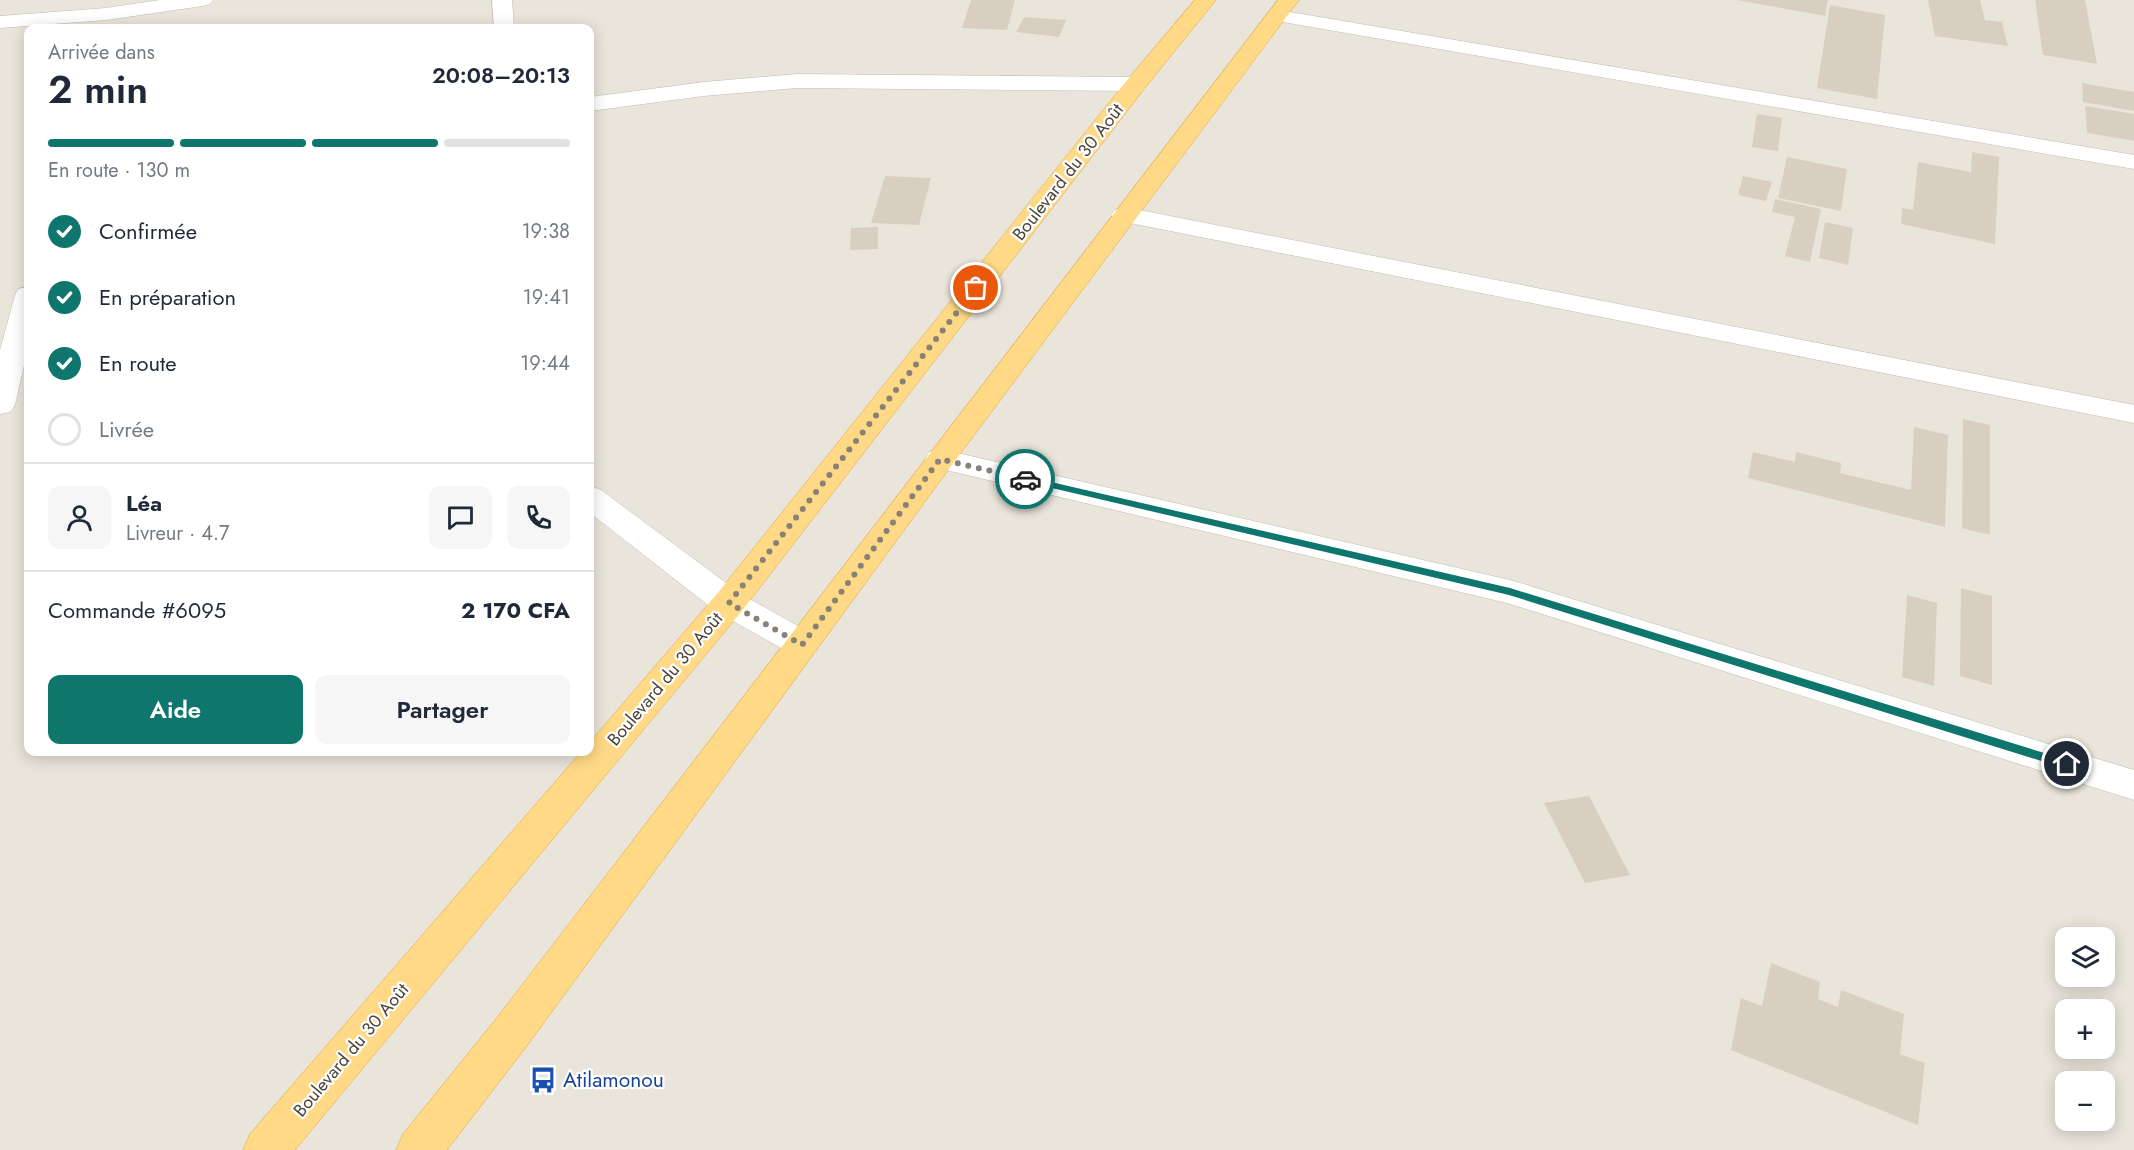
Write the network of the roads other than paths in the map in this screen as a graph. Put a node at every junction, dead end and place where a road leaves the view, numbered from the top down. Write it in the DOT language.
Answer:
graph roads {
  1 [pos="34,0"];
  2 [pos="203,0"];
  3 [pos="502,0"];
  4 [pos="1206,0"];
  5 [pos="1283,8"];
  6 [pos="9,21"];
  7 [pos="104,21"];
  8 [pos="504,24"];
  9 [pos="1137,84"];
  10 [pos="594,103"];
  11 [pos="2134,162"];
  12 [pos="1124,215"];
  13 [pos="24,311"];
  14 [pos="0,405"];
  15 [pos="2134,414"];
  16 [pos="940,459"];
  17 [pos="594,501"];
  18 [pos="729,603"];
  19 [pos="802,645"];
  20 [pos="2134,785"];
  21 [pos="267,1150"];
  22 [pos="419,1150"];
  1 -- 6 [label="street"];
  2 -- 7 [label="street"];
  3 -- 8 [label="street"];
  4 -- 9 [label="highway, Boulevard du 30 Août"];
  5 -- 11 [label="street"];
  5 -- 12 [label="highway"];
  6 -- 7 [label="street"];
  9 -- 10 [label="street"];
  9 -- 18 [label="highway, Boulevard du 30 Août"];
  12 -- 15 [label="street"];
  12 -- 16 [label="highway"];
  13 -- 14 [label="street"];
  16 -- 19 [label="highway"];
  16 -- 20 [label="street"];
  17 -- 18 [label="street"];
  18 -- 19 [label="street"];
  18 -- 21 [label="highway, Boulevard du 30 Août"];
  19 -- 22 [label="highway"];
}
